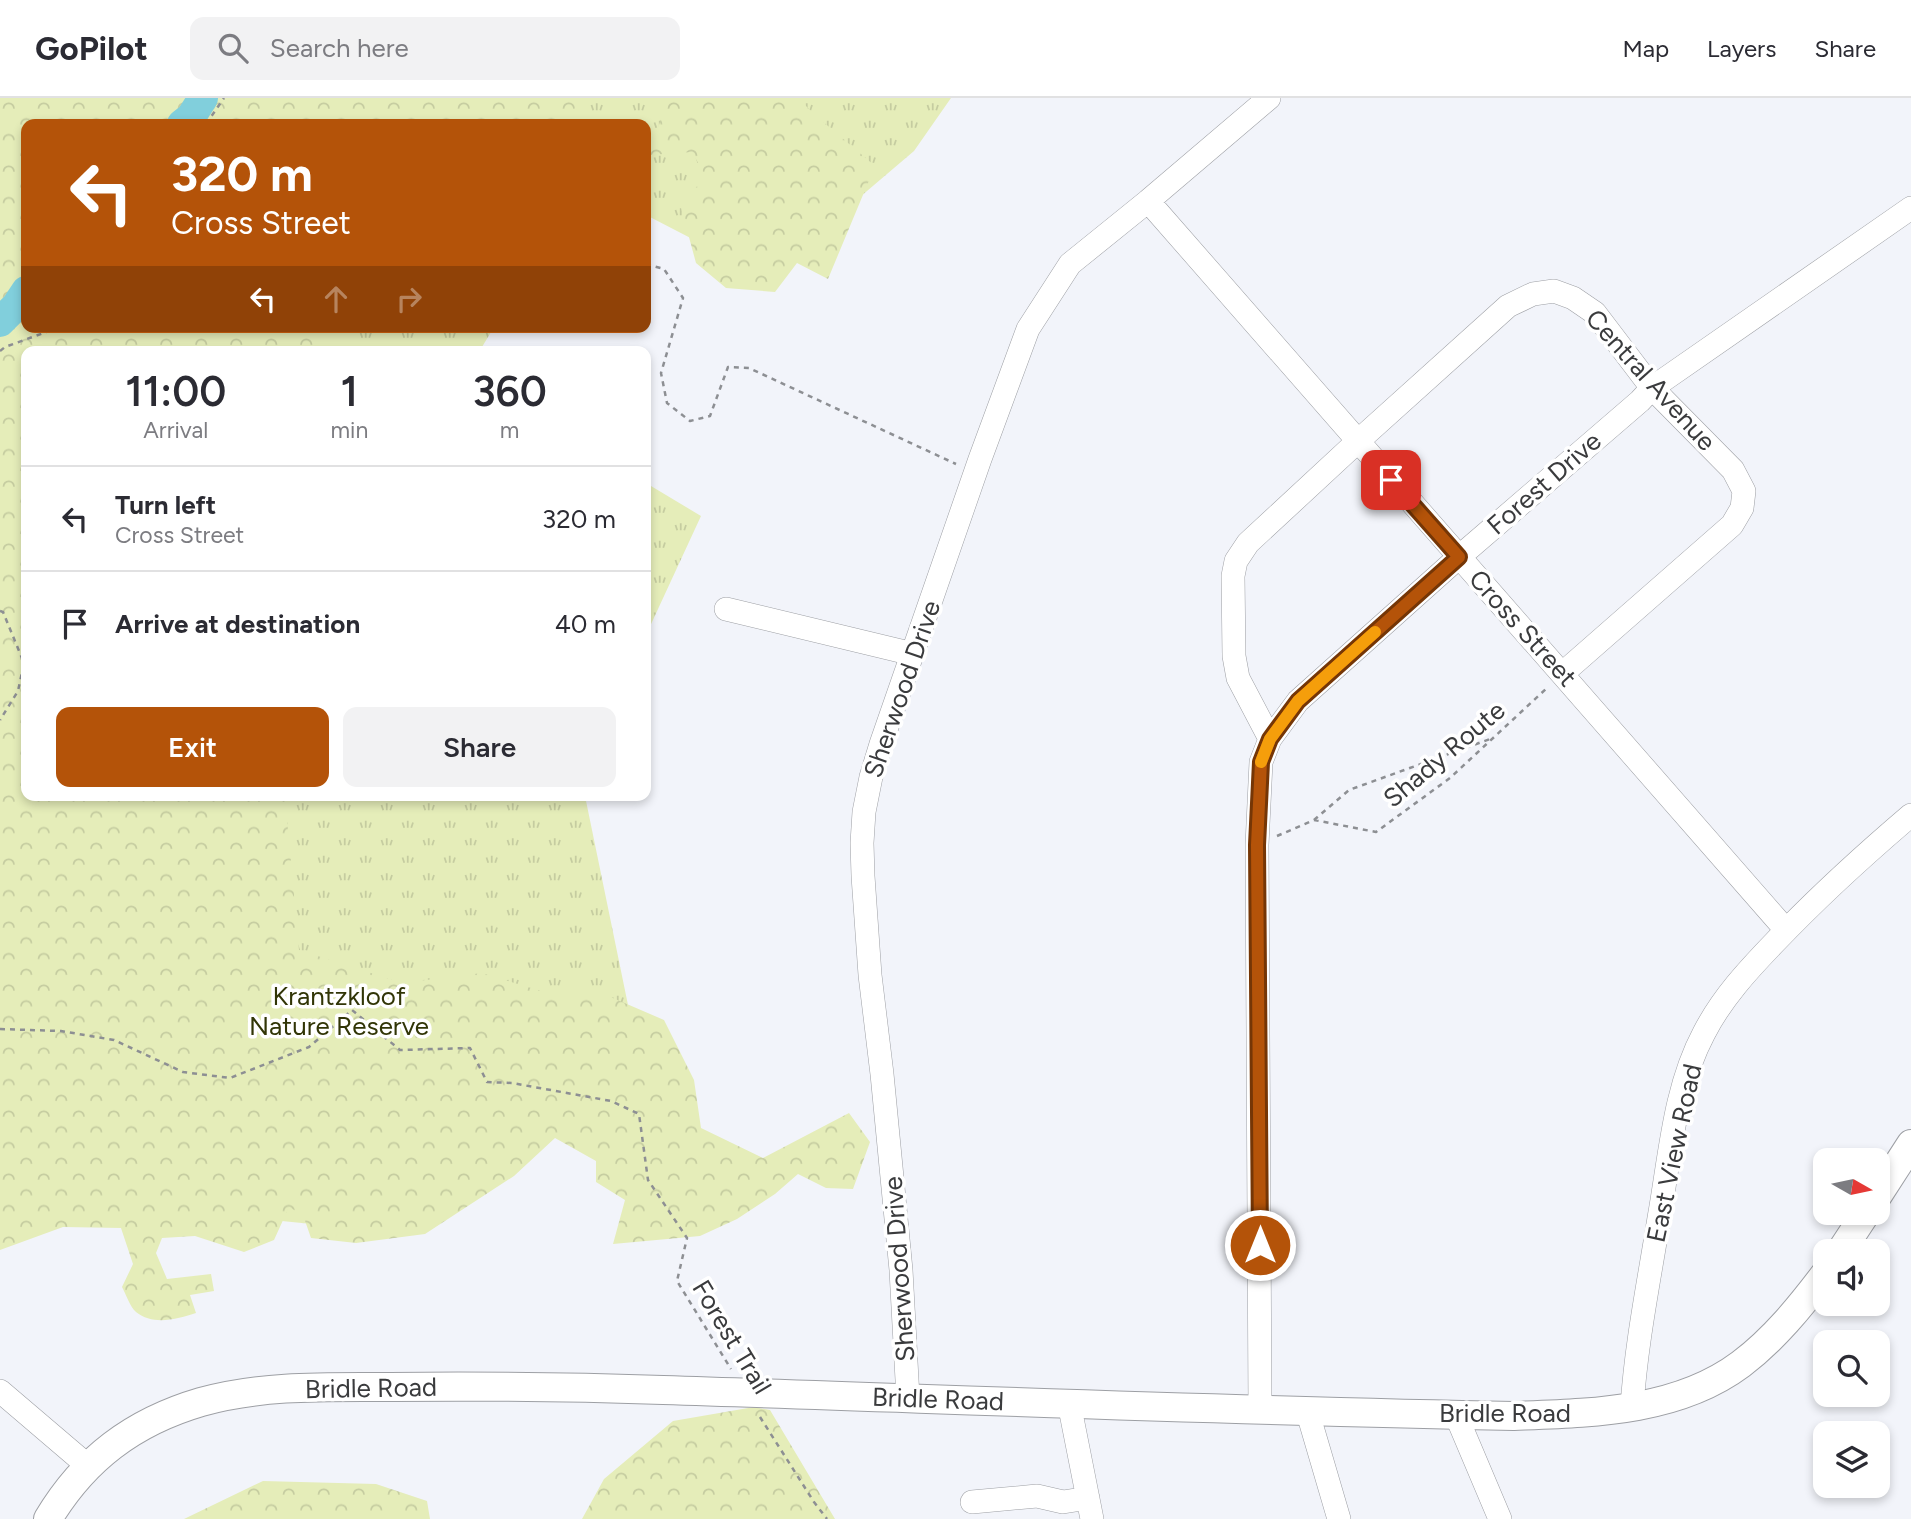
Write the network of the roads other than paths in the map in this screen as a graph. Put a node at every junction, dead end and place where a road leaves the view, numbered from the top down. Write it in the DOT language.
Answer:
graph roads {
  1 [pos="1269,98"];
  2 [pos="1148,201"];
  3 [pos="1911,208"];
  4 [pos="1652,388"];
  5 [pos="1357,442"];
  6 [pos="1459,557"];
  7 [pos="726,609"];
  8 [pos="913,654"];
  9 [pos="1563,673"];
  10 [pos="1270,739"];
  11 [pos="1911,815"];
  12 [pos="1786,930"];
  13 [pos="1911,1144"];
  14 [pos="1890,1176"];
  15 [pos="1813,1290"];
  16 [pos="0,1391"];
  17 [pos="908,1398"];
  18 [pos="1069,1403"];
  19 [pos="1632,1407"];
  20 [pos="1260,1409"];
  21 [pos="1307,1410"];
  22 [pos="1456,1415"];
  23 [pos="88,1466"];
  24 [pos="972,1502"];
  25 [pos="1090,1509"];
  26 [pos="48,1519"];
  27 [pos="1339,1519"];
  28 [pos="1500,1519"];
  1 -- 2 [label="street, Sherwood Drive"];
  2 -- 5 [label="street, Cross Street"];
  2 -- 8 [label="street, Sherwood Drive"];
  3 -- 4 [label="street, Forest Drive"];
  4 -- 5 [label="street, Central Avenue"];
  4 -- 6 [label="street, Forest Drive"];
  4 -- 9 [label="street, Central Avenue"];
  5 -- 6 [label="street, Cross Street"];
  5 -- 10 [label="street, Central Avenue"];
  6 -- 9 [label="street, Cross Street"];
  6 -- 10 [label="street, Forest Drive"];
  7 -- 8 [label="street"];
  8 -- 17 [label="street, Sherwood Drive"];
  9 -- 12 [label="street, Cross Street"];
  10 -- 20 [label="street, Forest Drive"];
  11 -- 12 [label="street, East View Road"];
  12 -- 19 [label="street, East View Road"];
  13 -- 14 [label="main road"];
  15 -- 19 [label="main road, Bridle Road"];
  16 -- 23 [label="street"];
  17 -- 18 [label="main road, Bridle Road"];
  17 -- 23 [label="main road, Bridle Road"];
  18 -- 20 [label="main road, Bridle Road"];
  18 -- 25 [label="street"];
  19 -- 22 [label="main road, Bridle Road"];
  20 -- 21 [label="main road, Bridle Road"];
  21 -- 22 [label="main road, Bridle Road"];
  21 -- 27 [label="street"];
  22 -- 28 [label="street"];
  23 -- 26 [label="main road, Bridle Road"];
  24 -- 25 [label="street"];
}
